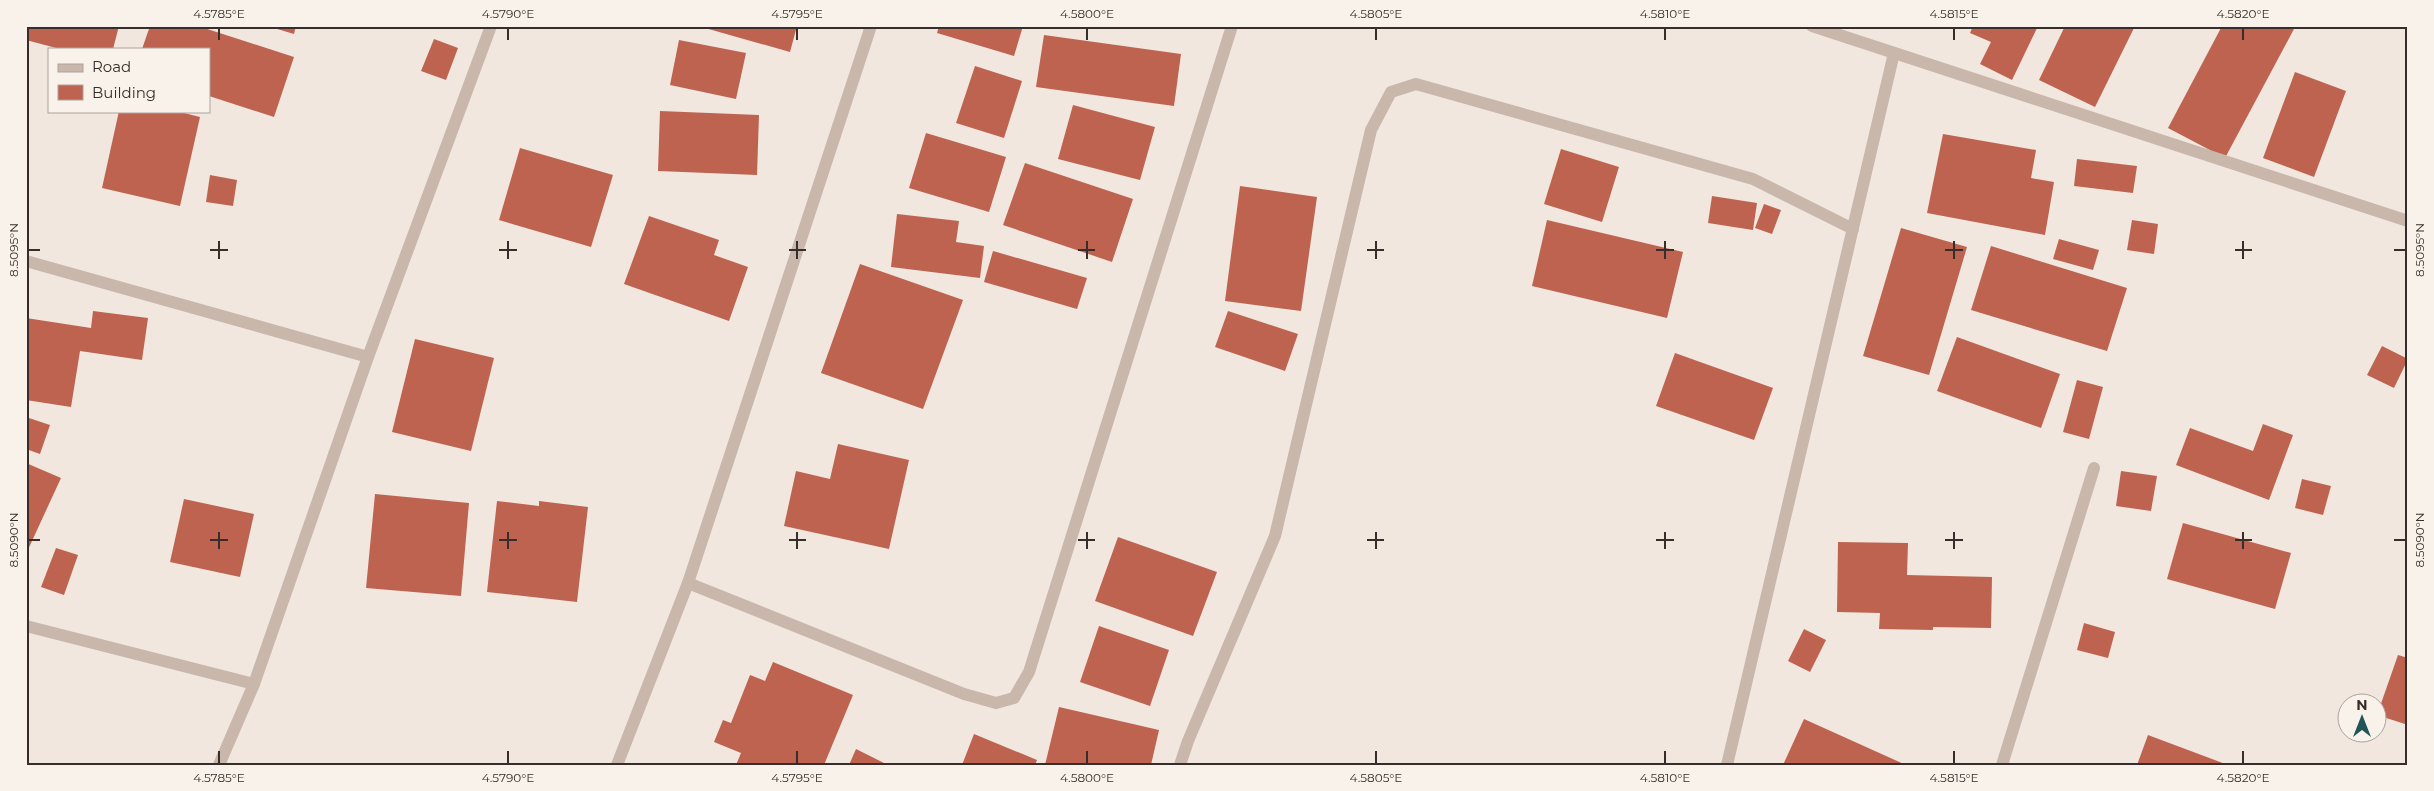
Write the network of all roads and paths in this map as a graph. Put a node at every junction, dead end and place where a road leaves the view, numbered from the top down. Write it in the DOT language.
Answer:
graph roads {
  1 [pos="491,26"];
  2 [pos="871,26"];
  3 [pos="1232,26"];
  4 [pos="1812,26"];
  5 [pos="1894,53"];
  6 [pos="2408,221"];
  7 [pos="1853,229"];
  8 [pos="26,261"];
  9 [pos="368,357"];
  10 [pos="2094,468"];
  11 [pos="688,583"];
  12 [pos="26,626"];
  13 [pos="254,684"];
  14 [pos="218,765"];
  15 [pos="617,765"];
  16 [pos="1180,765"];
  17 [pos="1727,765"];
  18 [pos="2002,765"];
  1 -- 9 [label="street"];
  2 -- 11 [label="street"];
  3 -- 11 [label="street"];
  4 -- 5 [label="street"];
  5 -- 6 [label="street"];
  5 -- 7 [label="street"];
  7 -- 16 [label="street"];
  7 -- 17 [label="street"];
  8 -- 9 [label="street"];
  9 -- 13 [label="street"];
  10 -- 18 [label="street"];
  11 -- 15 [label="street"];
  12 -- 13 [label="street"];
  13 -- 14 [label="street"];
}
